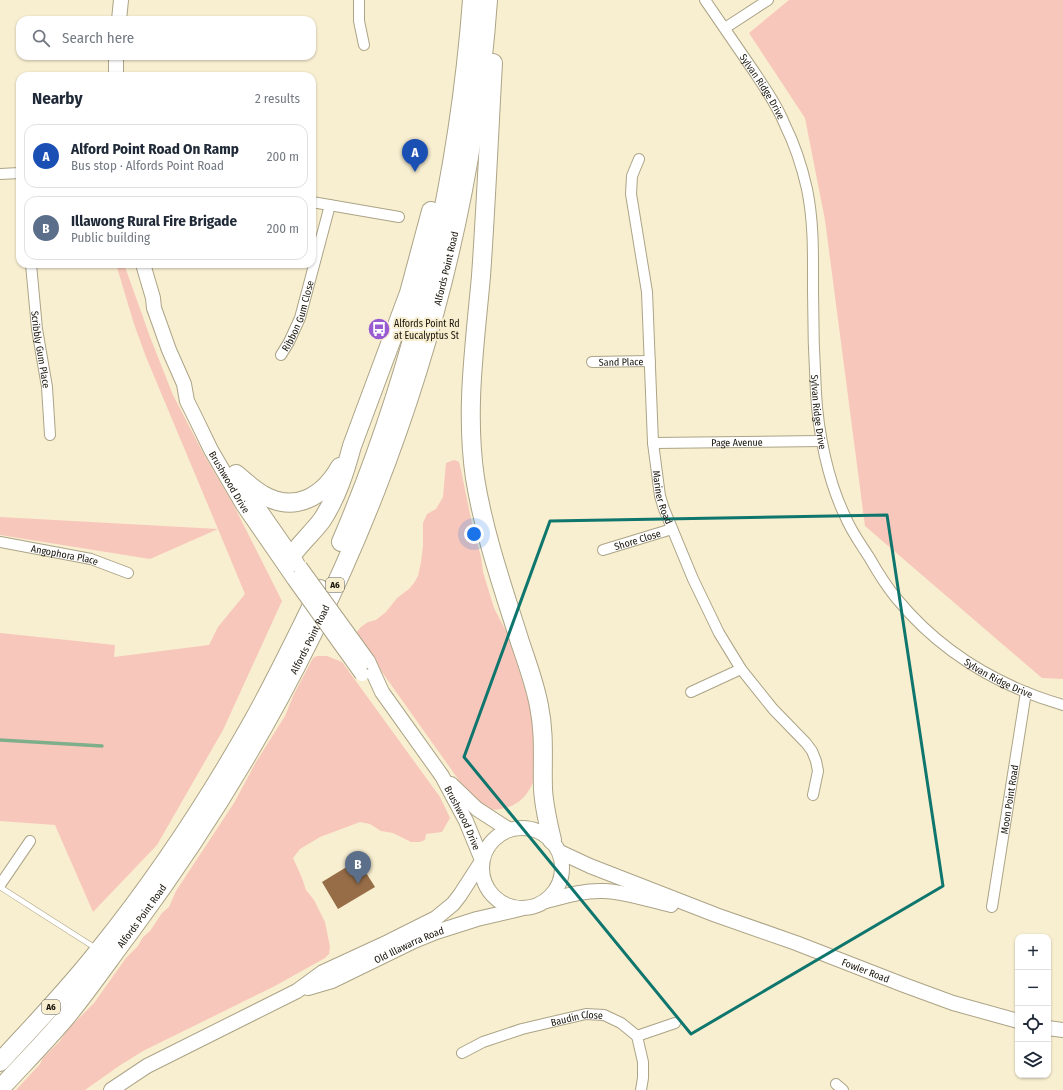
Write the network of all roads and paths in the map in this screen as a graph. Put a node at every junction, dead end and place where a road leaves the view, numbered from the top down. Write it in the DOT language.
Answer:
graph roads {
  1 [pos="121,0"];
  2 [pos="359,0"];
  3 [pos="464,0"];
  4 [pos="472,0"];
  5 [pos="488,0"];
  6 [pos="497,0"];
  7 [pos="705,0"];
  8 [pos="768,0"];
  9 [pos="119,16"];
  10 [pos="725,28"];
  11 [pos="364,45"];
  12 [pos="116,60"];
  13 [pos="116,72"];
  14 [pos="639,159"];
  15 [pos="16,173"];
  16 [pos="0,174"];
  17 [pos="316,203"];
  18 [pos="330,205"];
  19 [pos="399,217"];
  20 [pos="316,258"];
  21 [pos="31,268"];
  22 [pos="138,268"];
  23 [pos="144,268"];
  24 [pos="313,268"];
  25 [pos="154,308"];
  26 [pos="280,355"];
  27 [pos="650,360"];
  28 [pos="592,362"];
  29 [pos="184,384"];
  30 [pos="50,435"];
  31 [pos="821,441"];
  32 [pos="653,443"];
  33 [pos="352,446"];
  34 [pos="236,474"];
  35 [pos="672,529"];
  36 [pos="0,542"];
  37 [pos="603,550"];
  38 [pos="294,568"];
  39 [pos="128,573"];
  40 [pos="741,669"];
  41 [pos="691,692"];
  42 [pos="1026,692"];
  43 [pos="1063,705"];
  44 [pos="442,776"];
  45 [pos="813,794"];
  46 [pos="508,829"];
  47 [pos="30,841"];
  48 [pos="556,846"];
  49 [pos="482,860"];
  50 [pos="0,886"];
  51 [pos="546,901"];
  52 [pos="992,907"];
  53 [pos="524,908"];
  54 [pos="716,915"];
  55 [pos="100,951"];
  56 [pos="297,991"];
  57 [pos="1015,1020"];
  58 [pos="675,1023"];
  59 [pos="1051,1028"];
  60 [pos="1063,1030"];
  61 [pos="637,1036"];
  62 [pos="462,1052"];
  63 [pos="0,1062"];
  64 [pos="0,1089"];
  65 [pos="111,1090"];
  66 [pos="641,1090"];
  1 -- 9 [label="street"];
  2 -- 11 [label="street"];
  3 -- 33 [label="highway"];
  4 -- 55 [label="highway, Alfords Point Road / A6"];
  5 -- 64 [label="highway, Alfords Point Road / A6"];
  6 -- 48 [label="highway"];
  7 -- 10 [label="street, Sylvan Ridge Drive"];
  8 -- 10 [label="street"];
  10 -- 31 [label="street, Sylvan Ridge Drive"];
  12 -- 13 [label="street"];
  14 -- 27 [label="street, Mariner Road"];
  15 -- 16 [label="street"];
  17 -- 18 [label="street"];
  18 -- 19 [label="street"];
  18 -- 20 [label="street, Ribbon Gum Close"];
  21 -- 30 [label="street, Scribbly Gum Place"];
  22 -- 25 [label="street, Brushwood Drive"];
  23 -- 25 [label="street, Brushwood Drive"];
  24 -- 26 [label="street, Ribbon Gum Close"];
  25 -- 29 [label="street, Brushwood Drive"];
  27 -- 28 [label="street, Sand Place"];
  27 -- 32 [label="street, Mariner Road"];
  29 -- 34 [label="street, Brushwood Drive"];
  29 -- 38 [label="street, Brushwood Drive"];
  31 -- 32 [label="street, Page Avenue"];
  31 -- 42 [label="street, Sylvan Ridge Drive"];
  32 -- 35 [label="street, Mariner Road"];
  33 -- 34 [label="highway"];
  33 -- 38 [label="highway"];
  34 -- 38 [label="street, Brushwood Drive"];
  35 -- 37 [label="street, Shore Close"];
  35 -- 40 [label="street, Mariner Road"];
  36 -- 39 [label="street, Angophora Place"];
  38 -- 44 [label="street, Brushwood Drive, bridge"];
  40 -- 41 [label="street"];
  40 -- 45 [label="street, Mariner Road"];
  42 -- 43 [label="street, Sylvan Ridge Drive"];
  42 -- 52 [label="street, Moon Point Road"];
  44 -- 46 [label="street, Brushwood Drive"];
  44 -- 49 [label="street, Brushwood Drive"];
  46 -- 48 [label="street"];
  46 -- 49 [label="street"];
  47 -- 50 [label="street"];
  48 -- 51 [label="street"];
  48 -- 54 [label="street, Fowler Road"];
  49 -- 53 [label="street"];
  49 -- 56 [label="street, Old Illawarra Road"];
  50 -- 55 [label="lane"];
  51 -- 53 [label="street"];
  51 -- 54 [label="street, Fowler Road"];
  53 -- 56 [label="street, Old Illawarra Road"];
  54 -- 57 [label="street, Fowler Road"];
  55 -- 63 [label="highway, Alfords Point Road / A6"];
  56 -- 65 [label="street, Old Illawarra Road"];
  58 -- 61 [label="street"];
  59 -- 60 [label="street"];
  61 -- 62 [label="street, Baudin Close"];
  61 -- 66 [label="street"];
}
